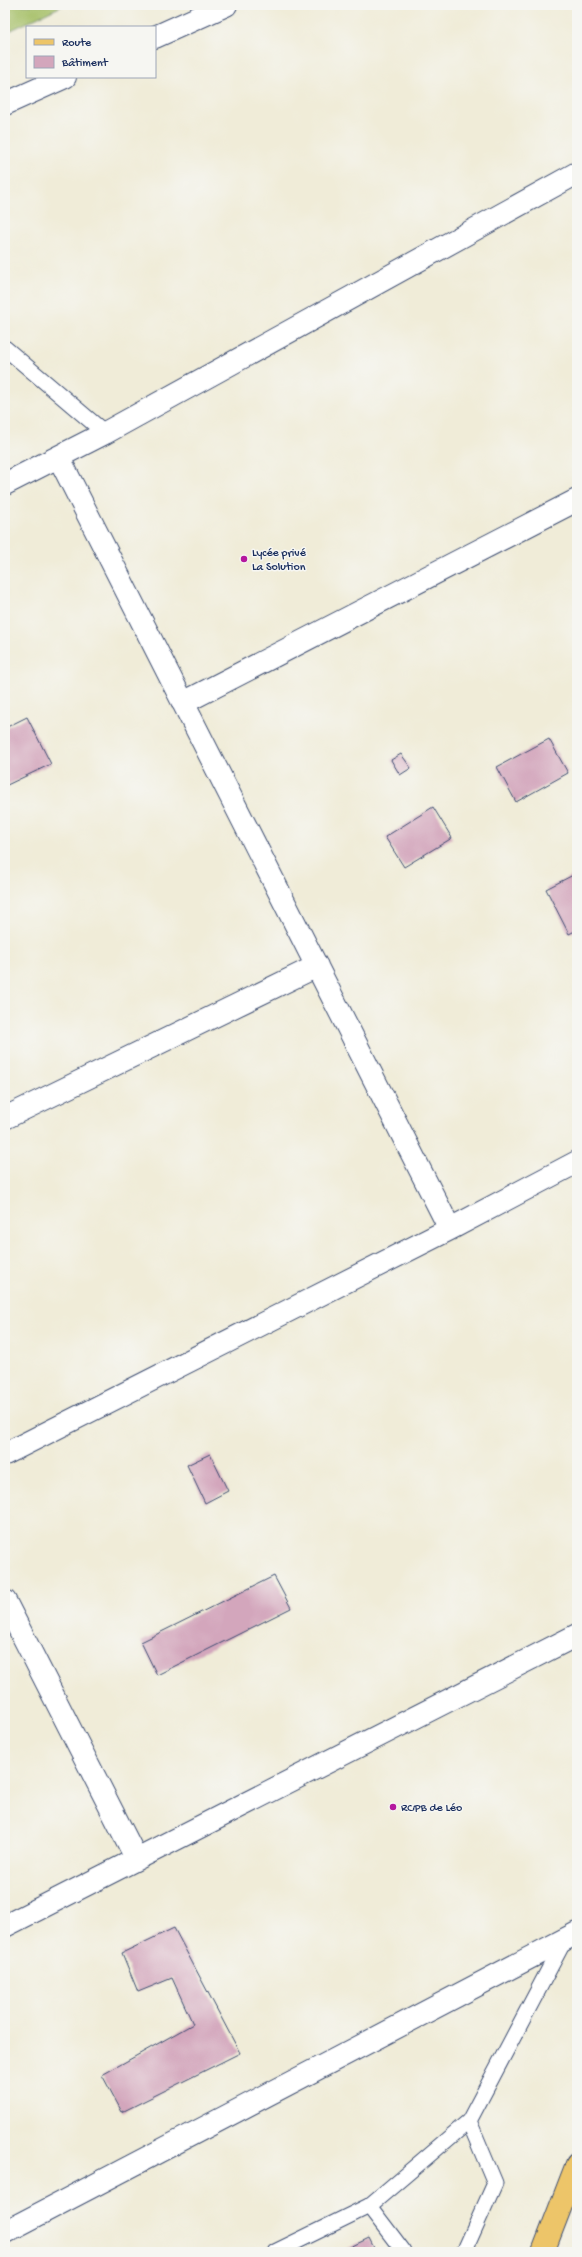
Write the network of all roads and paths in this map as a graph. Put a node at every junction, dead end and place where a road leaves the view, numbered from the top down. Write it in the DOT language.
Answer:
graph roads {
  1 [pos="226,5"];
  2 [pos="156,37"];
  3 [pos="63,78"];
  4 [pos="5,104"];
  5 [pos="577,173"];
  6 [pos="5,348"];
  7 [pos="105,433"];
  8 [pos="59,458"];
  9 [pos="5,484"];
  10 [pos="577,500"];
  11 [pos="183,703"];
  12 [pos="317,966"];
  13 [pos="5,1118"];
  14 [pos="577,1162"];
  15 [pos="450,1229"];
  16 [pos="5,1454"];
  17 [pos="5,1601"];
  18 [pos="577,1635"];
  19 [pos="136,1858"];
  20 [pos="5,1926"];
  21 [pos="571,1936"];
  22 [pos="469,2122"];
  23 [pos="577,2164"];
  24 [pos="369,2206"];
  25 [pos="5,2232"];
  26 [pos="275,2252"];
  27 [pos="404,2252"];
  28 [pos="464,2252"];
  29 [pos="543,2252"];
  1 -- 2 [label="street"];
  3 -- 4 [label="street"];
  5 -- 7 [label="street"];
  6 -- 7 [label="lane"];
  7 -- 8 [label="street"];
  8 -- 9 [label="street"];
  8 -- 11 [label="street"];
  10 -- 11 [label="street"];
  11 -- 12 [label="street"];
  12 -- 13 [label="street"];
  12 -- 15 [label="street"];
  14 -- 15 [label="street"];
  15 -- 16 [label="street"];
  17 -- 19 [label="street"];
  18 -- 19 [label="street"];
  19 -- 20 [label="street"];
  21 -- 22 [label="lane"];
  21 -- 25 [label="street"];
  22 -- 24 [label="lane"];
  22 -- 28 [label="lane"];
  23 -- 29 [label="main road"];
  24 -- 26 [label="lane"];
  24 -- 27 [label="lane"];
}
